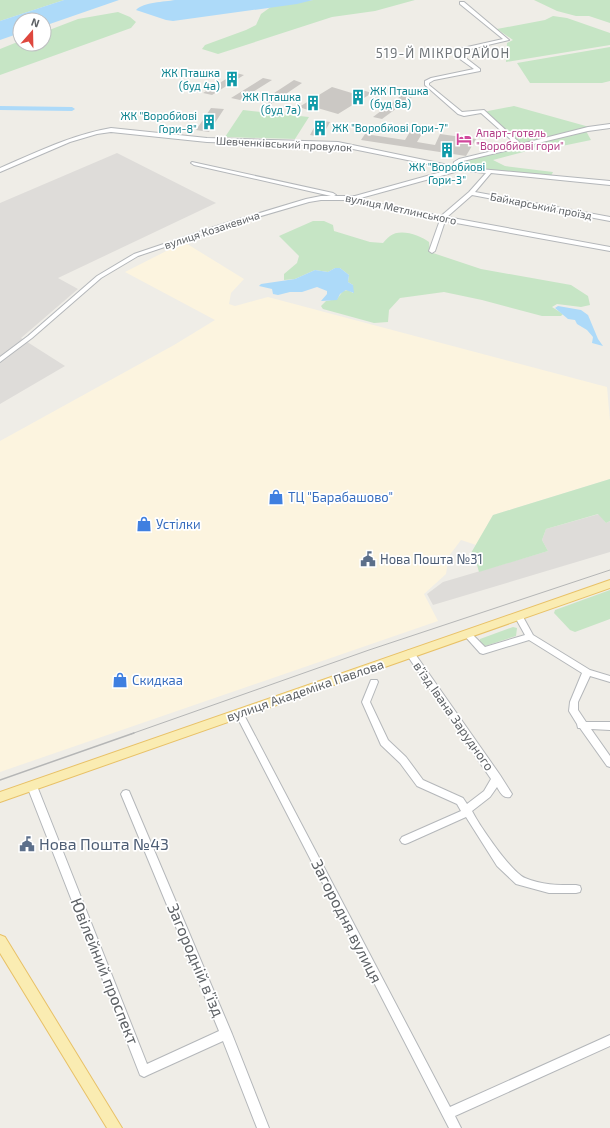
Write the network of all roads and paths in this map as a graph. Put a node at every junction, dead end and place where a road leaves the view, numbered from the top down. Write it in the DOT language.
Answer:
graph roads {
  1 [pos="462,3"];
  2 [pos="610,127"];
  3 [pos="519,146"];
  4 [pos="194,163"];
  5 [pos="455,168"];
  6 [pos="0,170"];
  7 [pos="489,172"];
  8 [pos="610,183"];
  9 [pos="472,193"];
  10 [pos="348,199"];
  11 [pos="444,218"];
  12 [pos="610,219"];
  13 [pos="610,249"];
  14 [pos="432,251"];
  15 [pos="0,360"];
  16 [pos="610,584"];
  17 [pos="519,617"];
  18 [pos="467,634"];
  19 [pos="530,637"];
  20 [pos="410,654"];
  21 [pos="587,672"];
  22 [pos="610,679"];
  23 [pos="374,682"];
  24 [pos="239,713"];
  25 [pos="581,725"];
  26 [pos="610,726"];
  27 [pos="610,762"];
  28 [pos="497,778"];
  29 [pos="32,786"];
  30 [pos="126,794"];
  31 [pos="507,794"];
  32 [pos="0,797"];
  33 [pos="467,811"];
  34 [pos="405,840"];
  35 [pos="576,889"];
  36 [pos="0,941"];
  37 [pos="226,1034"];
  38 [pos="610,1040"];
  39 [pos="447,1114"];
  40 [pos="115,1128"];
  41 [pos="262,1128"];
  42 [pos="455,1128"];
  1 -- 3 [label="street"];
  2 -- 3 [label="street"];
  3 -- 5 [label="street"];
  4 -- 10 [label="street, вулиця Метлинського"];
  5 -- 6 [label="street, Шевченківський провулок"];
  5 -- 7 [label="street, Шевченківський провулок"];
  5 -- 10 [label="street, вулиця Козакевича"];
  7 -- 8 [label="street, Шевченківський провулок"];
  7 -- 9 [label="street"];
  9 -- 11 [label="street"];
  9 -- 12 [label="street, Байкарський проїзд"];
  10 -- 11 [label="street, вулиця Метлинського"];
  10 -- 15 [label="street, вулиця Козакевича"];
  11 -- 13 [label="street, вулиця Метлинського"];
  11 -- 14 [label="street"];
  16 -- 17 [label="main road, вулиця Академіка Павлова"];
  17 -- 18 [label="main road, вулиця Академіка Павлова"];
  17 -- 19 [label="street"];
  18 -- 19 [label="street"];
  18 -- 20 [label="main road, вулиця Академіка Павлова"];
  19 -- 21 [label="street"];
  20 -- 24 [label="main road, вулиця Академіка Павлова"];
  20 -- 28 [label="street, в’їзд Івана Зарудного"];
  21 -- 22 [label="street"];
  21 -- 25 [label="street"];
  23 -- 33 [label="street"];
  24 -- 29 [label="main road, вулиця Академіка Павлова"];
  24 -- 39 [label="street, Загородня вулиця"];
  25 -- 26 [label="street"];
  25 -- 27 [label="street"];
  28 -- 31 [label="street, в’їзд Івана Зарудного"];
  28 -- 33 [label="street, в’їзд Івана Зарудного"];
  29 -- 32 [label="main road, вулиця Академіка Павлова"];
  29 -- 37 [label="street, Ювілейний проспект"];
  30 -- 37 [label="street, Загородній вʼїзд"];
  33 -- 34 [label="street, в’їзд Івана Зарудного"];
  33 -- 35 [label="street"];
  36 -- 40 [label="main road"];
  37 -- 41 [label="street, Загородній вʼїзд"];
  38 -- 39 [label="street"];
  39 -- 42 [label="street, Загородня вулиця"];
}
